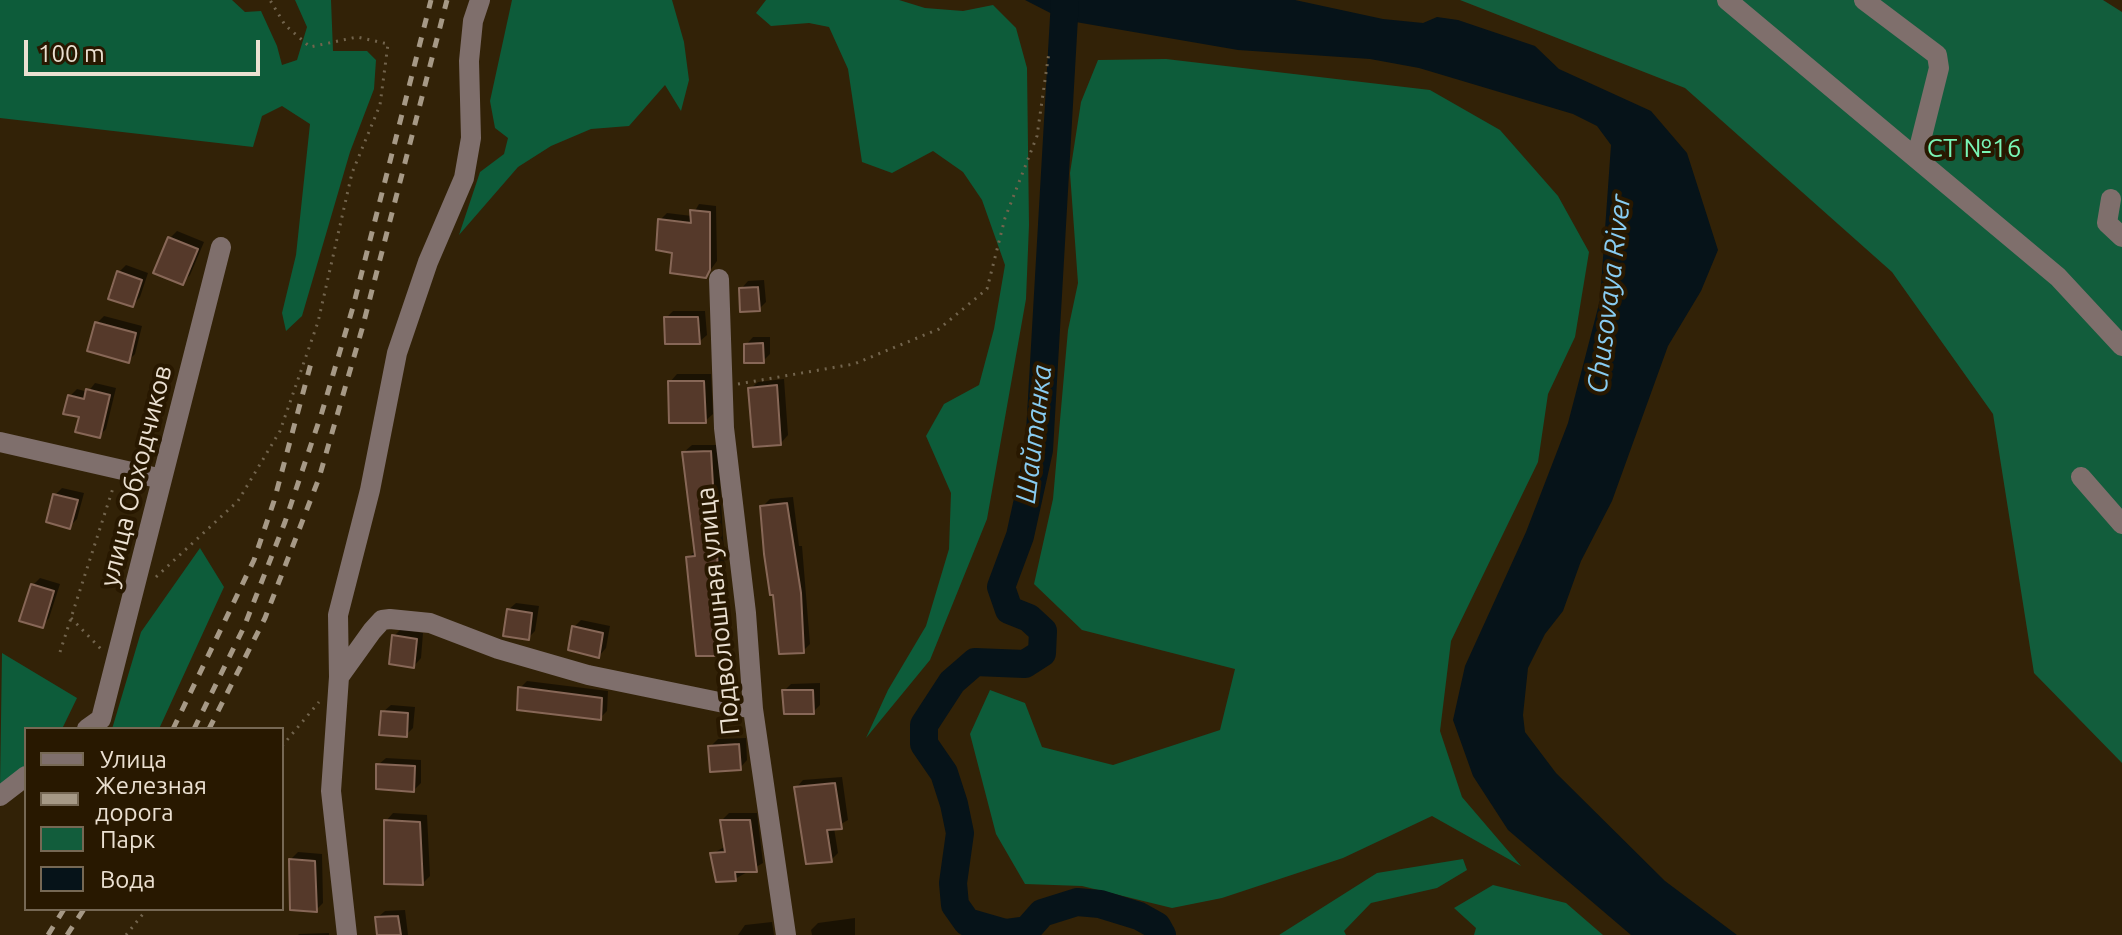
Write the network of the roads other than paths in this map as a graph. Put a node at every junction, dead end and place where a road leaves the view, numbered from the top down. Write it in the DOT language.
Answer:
graph roads {
  1 [pos="480,0"];
  2 [pos="1727,0"];
  3 [pos="1864,0"];
  4 [pos="1917,156"];
  5 [pos="2111,199"];
  6 [pos="2122,237"];
  7 [pos="221,247"];
  8 [pos="719,279"];
  9 [pos="2122,346"];
  10 [pos="0,442"];
  11 [pos="2081,477"];
  12 [pos="162,479"];
  13 [pos="2122,524"];
  14 [pos="339,677"];
  15 [pos="753,709"];
  16 [pos="94,724"];
  17 [pos="24,778"];
  18 [pos="0,796"];
  19 [pos="347,935"];
  20 [pos="786,935"];
  1 -- 14 [label="street"];
  2 -- 4 [label="street"];
  3 -- 4 [label="street"];
  4 -- 9 [label="street"];
  5 -- 6 [label="street"];
  7 -- 12 [label="street, улица Обходчиков"];
  8 -- 15 [label="street, Подволошная улица"];
  10 -- 12 [label="street"];
  11 -- 13 [label="street"];
  12 -- 16 [label="street, улица Обходчиков"];
  14 -- 15 [label="street"];
  14 -- 19 [label="street"];
  15 -- 20 [label="street, Подволошная улица"];
  17 -- 18 [label="street"];
}
